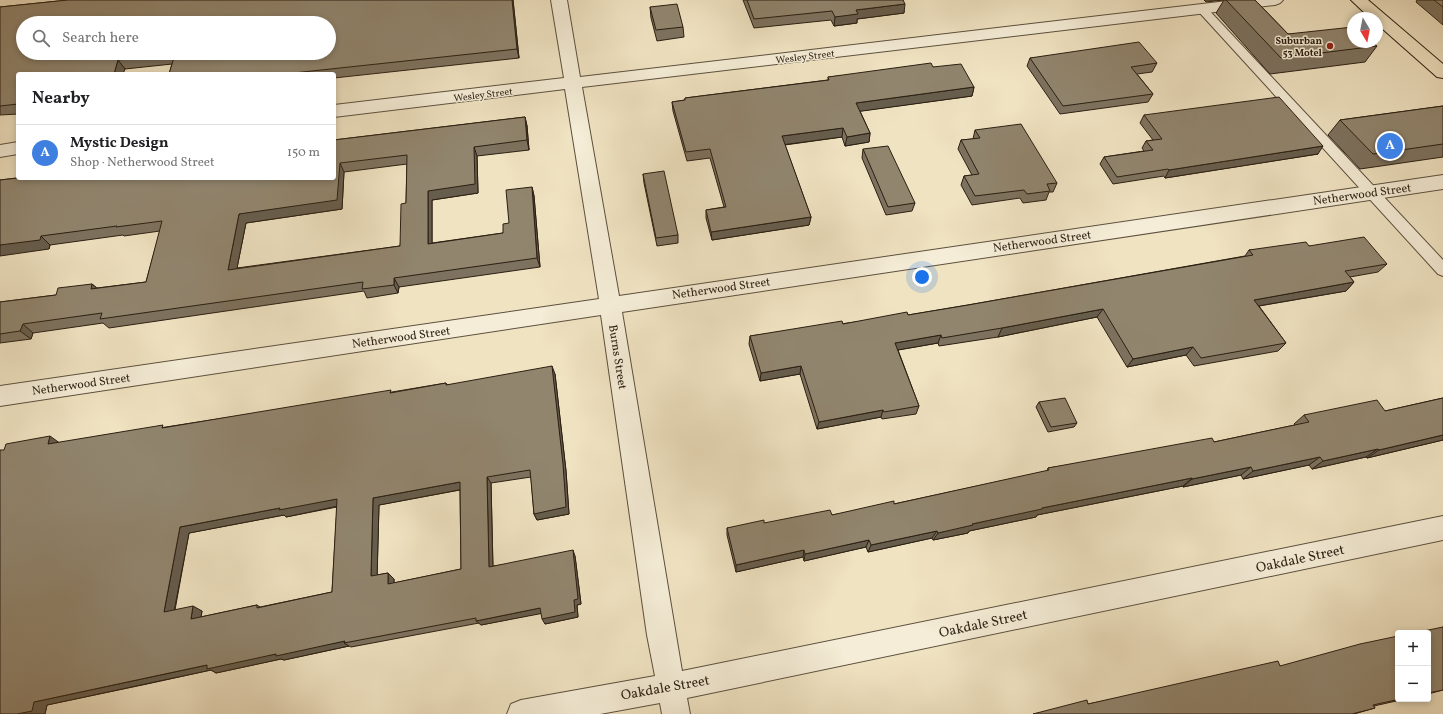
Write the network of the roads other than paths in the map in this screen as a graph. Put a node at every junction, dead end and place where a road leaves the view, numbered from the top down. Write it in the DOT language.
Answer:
graph roads {
  1 [pos="559,0"];
  2 [pos="1275,0"];
  3 [pos="1359,0"];
  4 [pos="1202,9"];
  5 [pos="1443,73"];
  6 [pos="573,83"];
  7 [pos="336,111"];
  8 [pos="16,148"];
  9 [pos="0,151"];
  10 [pos="1443,182"];
  11 [pos="1371,192"];
  12 [pos="1443,270"];
  13 [pos="610,305"];
  14 [pos="0,396"];
  15 [pos="1443,528"];
  16 [pos="670,687"];
  17 [pos="521,714"];
  18 [pos="676,714"];
  1 -- 6 [label="street, Burns Street"];
  2 -- 4 [label="street, Wesley Street"];
  3 -- 5 [label="main road"];
  4 -- 6 [label="street, Wesley Street"];
  4 -- 11 [label="lane"];
  6 -- 7 [label="street, Wesley Street"];
  6 -- 13 [label="street, Burns Street"];
  8 -- 9 [label="street"];
  10 -- 11 [label="street, Netherwood Street"];
  11 -- 12 [label="lane"];
  11 -- 13 [label="street, Netherwood Street"];
  13 -- 14 [label="street, Netherwood Street"];
  13 -- 16 [label="street, Burns Street"];
  15 -- 16 [label="street, Oakdale Street"];
  16 -- 17 [label="street, Oakdale Street"];
  16 -- 18 [label="street, Burns Street"];
}
